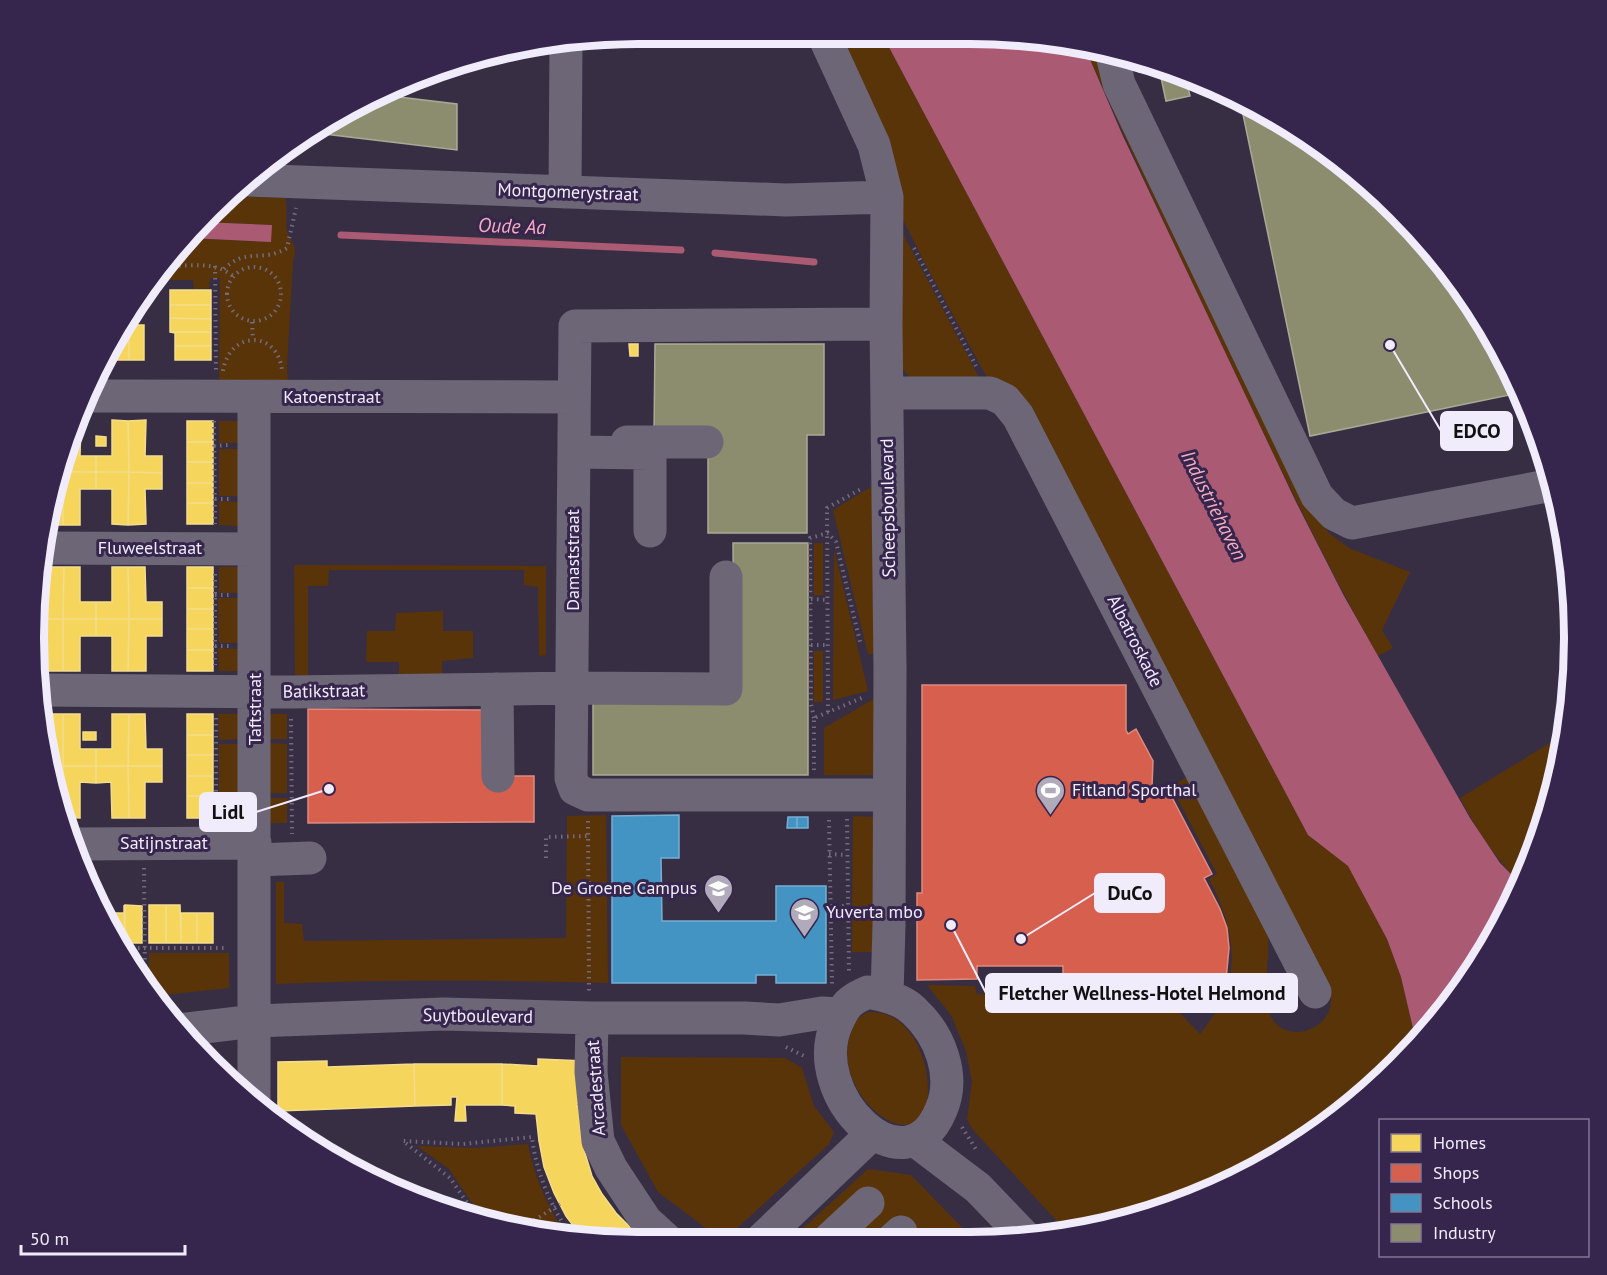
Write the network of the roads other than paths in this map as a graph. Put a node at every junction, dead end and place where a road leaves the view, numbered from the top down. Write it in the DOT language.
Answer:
graph roads {
  1 [pos="828,44"];
  2 [pos="566,48"];
  3 [pos="1114,62"];
  4 [pos="259,180"];
  5 [pos="566,192"];
  6 [pos="887,197"];
  7 [pos="886,324"];
  8 [pos="887,393"];
  9 [pos="96,395"];
  10 [pos="254,397"];
  11 [pos="574,397"];
  12 [pos="627,442"];
  13 [pos="707,442"];
  14 [pos="574,453"];
  15 [pos="1544,487"];
  16 [pos="650,531"];
  17 [pos="51,548"];
  18 [pos="254,549"];
  19 [pos="726,577"];
  20 [pos="573,688"];
  21 [pos="497,689"];
  22 [pos="46,690"];
  23 [pos="255,692"];
  24 [pos="498,776"];
  25 [pos="889,795"];
  26 [pos="81,844"];
  27 [pos="255,851"];
  28 [pos="301,859"];
  29 [pos="1315,992"];
  30 [pos="886,995"];
  31 [pos="837,1004"];
  32 [pos="590,1007"];
  33 [pos="779,1020"];
  34 [pos="255,1021"];
  35 [pos="191,1029"];
  36 [pos="830,1045"];
  37 [pos="254,1091"];
  38 [pos="927,1130"];
  39 [pos="873,1133"];
  40 [pos="868,1203"];
  41 [pos="1017,1229"];
  42 [pos="658,1232"];
  43 [pos="769,1232"];
  44 [pos="837,1232"];
  1 -- 6 [label="street, Scheepsboulevard"];
  2 -- 5 [label="street"];
  3 -- 15 [label="street"];
  4 -- 5 [label="street, Montgomerystraat"];
  5 -- 6 [label="street, Montgomerystraat"];
  6 -- 7 [label="street, Scheepsboulevard"];
  7 -- 8 [label="street, Scheepsboulevard"];
  7 -- 11 [label="street, Damaststraat"];
  8 -- 25 [label="street, Scheepsboulevard"];
  8 -- 29 [label="street, Albatroskade"];
  9 -- 10 [label="street, Katoenstraat"];
  10 -- 11 [label="street, Katoenstraat"];
  10 -- 18 [label="street, Taftstraat"];
  11 -- 14 [label="street, Damaststraat"];
  12 -- 13 [label="street"];
  14 -- 16 [label="street"];
  14 -- 20 [label="street, Damaststraat"];
  17 -- 18 [label="street, Fluweelstraat"];
  18 -- 23 [label="street, Taftstraat"];
  19 -- 20 [label="street, Batikstraat"];
  20 -- 21 [label="street, Batikstraat"];
  20 -- 25 [label="street, Damaststraat"];
  21 -- 23 [label="street, Batikstraat"];
  21 -- 24 [label="street"];
  22 -- 23 [label="street, Batikstraat"];
  23 -- 27 [label="street, Taftstraat"];
  25 -- 30 [label="street, Scheepsboulevard"];
  26 -- 27 [label="street, Satijnstraat"];
  27 -- 28 [label="street, Satijnstraat"];
  27 -- 34 [label="street, Taftstraat"];
  30 -- 31 [label="street"];
  30 -- 38 [label="street"];
  31 -- 33 [label="street, Suytboulevard"];
  31 -- 36 [label="street"];
  32 -- 33 [label="street, Suytboulevard"];
  32 -- 34 [label="street, Suytboulevard"];
  32 -- 42 [label="street, Arcadestraat"];
  33 -- 36 [label="street, Suytboulevard"];
  34 -- 35 [label="street, Suytboulevard"];
  34 -- 37 [label="street, Taftstraat"];
  36 -- 39 [label="street"];
  38 -- 39 [label="street"];
  38 -- 41 [label="street"];
  39 -- 43 [label="street"];
  40 -- 44 [label="street"];
}
